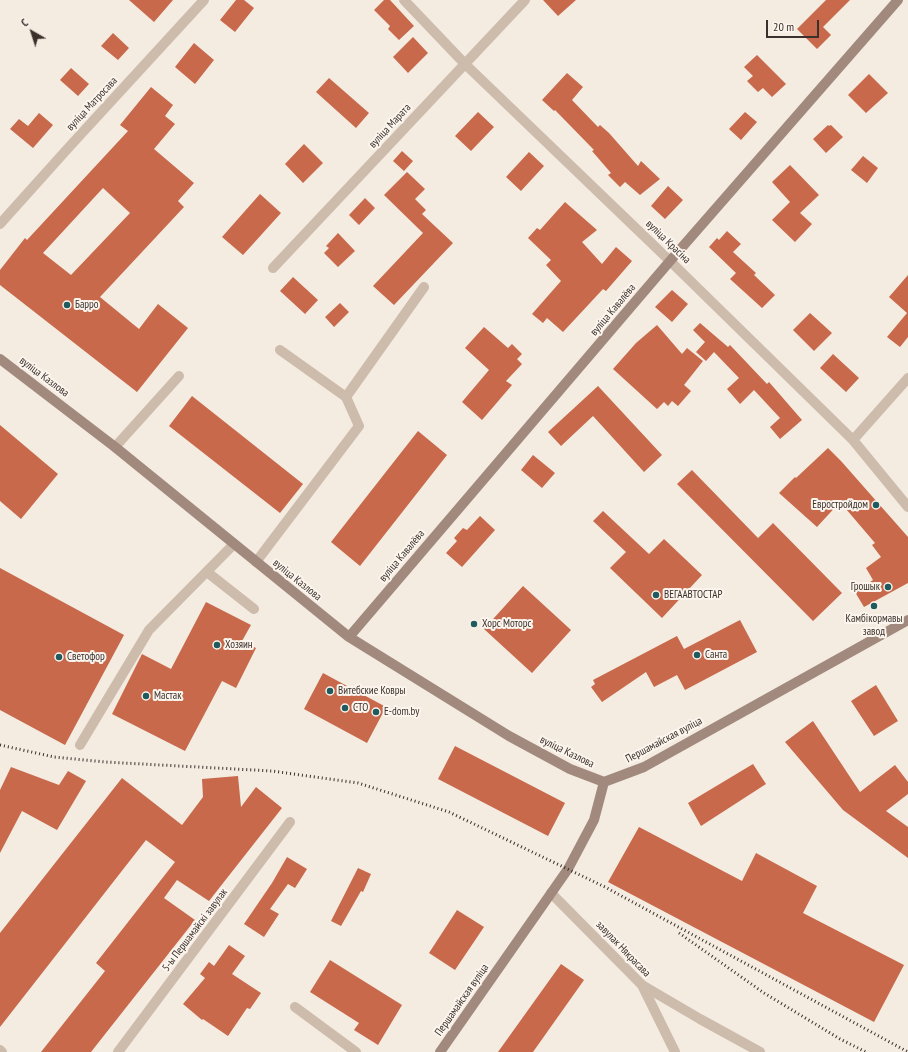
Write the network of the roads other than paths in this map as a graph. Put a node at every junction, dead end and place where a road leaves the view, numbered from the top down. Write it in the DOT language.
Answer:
graph roads {
  1 [pos="204,0"];
  2 [pos="404,0"];
  3 [pos="525,0"];
  4 [pos="898,0"];
  5 [pos="465,64"];
  6 [pos="0,224"];
  7 [pos="670,261"];
  8 [pos="273,268"];
  9 [pos="424,287"];
  10 [pos="280,350"];
  11 [pos="0,359"];
  12 [pos="179,376"];
  13 [pos="908,378"];
  14 [pos="346,397"];
  15 [pos="853,440"];
  16 [pos="115,447"];
  17 [pos="908,507"];
  18 [pos="234,544"];
  19 [pos="256,562"];
  20 [pos="207,572"];
  21 [pos="254,609"];
  22 [pos="908,620"];
  23 [pos="349,638"];
  24 [pos="80,745"];
  25 [pos="604,782"];
  26 [pos="290,822"];
  27 [pos="551,893"];
  28 [pos="642,985"];
  29 [pos="295,1007"];
  30 [pos="118,1052"];
  31 [pos="356,1052"];
  32 [pos="440,1052"];
  33 [pos="674,1052"];
  34 [pos="760,1052"];
  1 -- 6 [label="street, вуліца Матросава"];
  2 -- 5 [label="street, вуліца Красіна"];
  3 -- 5 [label="street, вуліца Марата"];
  4 -- 7 [label="street, вуліца Кавалёва"];
  5 -- 7 [label="street, вуліца Красіна"];
  5 -- 8 [label="street, вуліца Марата"];
  7 -- 15 [label="street, вуліца Красіна"];
  7 -- 23 [label="street, вуліца Кавалёва"];
  9 -- 14 [label="street"];
  10 -- 14 [label="street"];
  11 -- 16 [label="street, вуліца Казлова"];
  12 -- 16 [label="street"];
  13 -- 15 [label="street"];
  14 -- 19 [label="street"];
  15 -- 17 [label="street, вуліца Красіна"];
  16 -- 18 [label="street, вуліца Казлова"];
  18 -- 19 [label="street, вуліца Казлова"];
  18 -- 20 [label="street"];
  19 -- 23 [label="street, вуліца Казлова"];
  20 -- 21 [label="street"];
  20 -- 24 [label="street"];
  22 -- 25 [label="street, Першамайская вуліца"];
  23 -- 25 [label="street, вуліца Казлова"];
  25 -- 27 [label="street, Першамайская вуліца"];
  26 -- 30 [label="street, 5-ы Першамайскі завулак"];
  27 -- 28 [label="street, завулак Някрасава"];
  27 -- 32 [label="street, Першамайская вуліца"];
  28 -- 33 [label="street, завулак Някрасава"];
  28 -- 34 [label="street"];
  29 -- 31 [label="street"];
}
